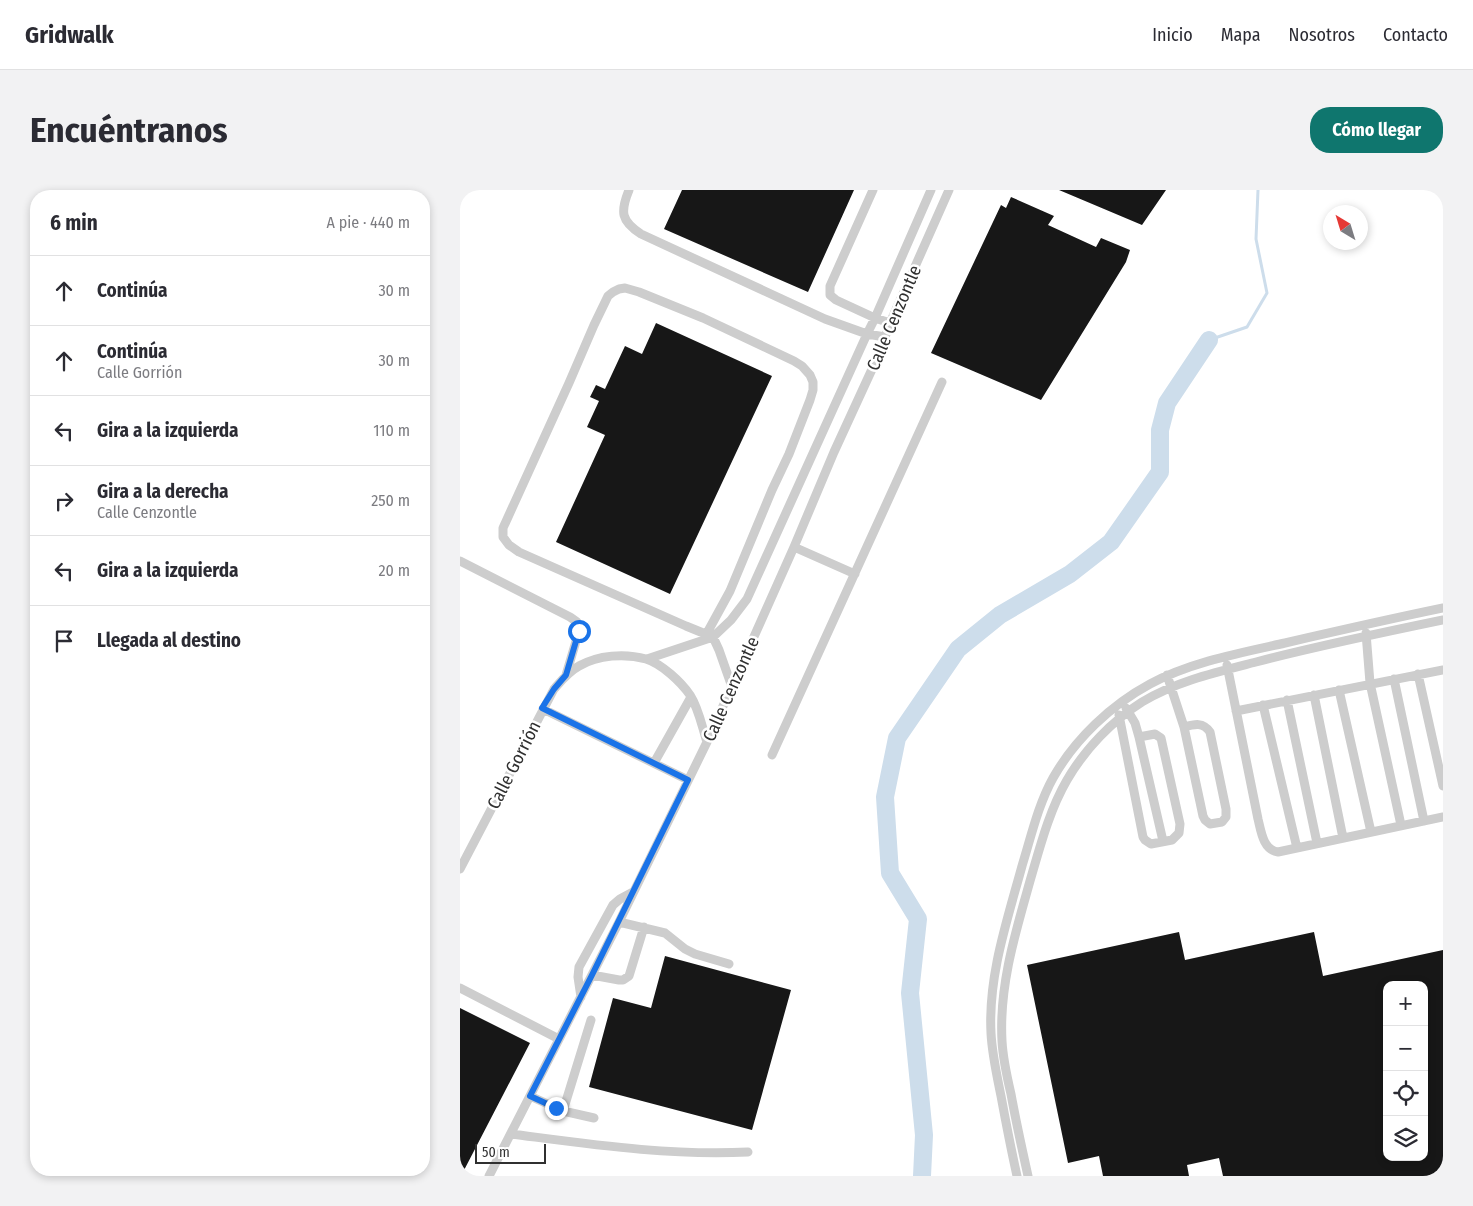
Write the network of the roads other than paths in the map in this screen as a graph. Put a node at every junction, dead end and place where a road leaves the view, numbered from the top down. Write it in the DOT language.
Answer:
graph roads {
  1 [pos="629,190"];
  2 [pos="873,190"];
  3 [pos="931,190"];
  4 [pos="949,190"];
  5 [pos="875,318"];
  6 [pos="890,323"];
  7 [pos="867,334"];
  8 [pos="885,338"];
  9 [pos="942,382"];
  10 [pos="794,547"];
  11 [pos="460,561"];
  12 [pos="855,574"];
  13 [pos="1443,608"];
  14 [pos="1443,620"];
  15 [pos="1365,625"];
  16 [pos="710,635"];
  17 [pos="1366,636"];
  18 [pos="1225,657"];
  19 [pos="647,659"];
  20 [pos="1227,669"];
  21 [pos="1443,670"];
  22 [pos="1418,674"];
  23 [pos="566,675"];
  24 [pos="1168,675"];
  25 [pos="1394,679"];
  26 [pos="1370,684"];
  27 [pos="732,687"];
  28 [pos="1172,687"];
  29 [pos="1339,690"];
  30 [pos="1314,695"];
  31 [pos="691,697"];
  32 [pos="1286,700"];
  33 [pos="1118,705"];
  34 [pos="1262,705"];
  35 [pos="542,708"];
  36 [pos="1236,710"];
  37 [pos="1124,715"];
  38 [pos="1184,727"];
  39 [pos="1139,737"];
  40 [pos="707,742"];
  41 [pos="772,755"];
  42 [pos="654,763"];
  43 [pos="688,780"];
  44 [pos="1443,786"];
  45 [pos="1443,817"];
  46 [pos="1424,821"];
  47 [pos="1401,825"];
  48 [pos="1371,832"];
  49 [pos="1343,838"];
  50 [pos="1163,841"];
  51 [pos="1317,843"];
  52 [pos="1297,848"];
  53 [pos="460,869"];
  54 [pos="633,892"];
  55 [pos="619,922"];
  56 [pos="644,927"];
  57 [pos="728,964"];
  58 [pos="592,975"];
  59 [pos="460,988"];
  60 [pos="581,998"];
  61 [pos="591,1020"];
  62 [pos="560,1039"];
  63 [pos="530,1096"];
  64 [pos="563,1111"];
  65 [pos="594,1118"];
  66 [pos="511,1134"];
  67 [pos="748,1152"];
  68 [pos="489,1176"];
  69 [pos="1017,1176"];
  70 [pos="1028,1176"];
  1 -- 7 [label="street"];
  2 -- 5 [label="street"];
  3 -- 5 [label="street, Calle Cenzontle"];
  4 -- 6 [label="street, Calle Cenzontle"];
  5 -- 6 [label="street"];
  5 -- 7 [label="street, Calle Cenzontle"];
  6 -- 8 [label="street, Calle Cenzontle"];
  7 -- 8 [label="street"];
  7 -- 16 [label="street, Calle Cenzontle"];
  8 -- 10 [label="street, Calle Cenzontle"];
  9 -- 12 [label="street"];
  10 -- 12 [label="street"];
  10 -- 27 [label="street, Calle Cenzontle"];
  11 -- 23 [label="street"];
  12 -- 41 [label="street"];
  13 -- 15 [label="street"];
  14 -- 17 [label="street"];
  15 -- 17 [label="street"];
  15 -- 18 [label="street"];
  16 -- 16 [label="street"];
  16 -- 19 [label="street, Calle Cenzontle"];
  16 -- 27 [label="street"];
  17 -- 20 [label="street"];
  17 -- 26 [label="street"];
  18 -- 20 [label="street"];
  18 -- 24 [label="street"];
  19 -- 23 [label="street, Calle Gorrión"];
  19 -- 31 [label="street, Calle Gorrión"];
  20 -- 28 [label="street"];
  20 -- 36 [label="street"];
  21 -- 22 [label="street"];
  22 -- 25 [label="street"];
  22 -- 44 [label="street"];
  23 -- 35 [label="street, Calle Gorrión"];
  24 -- 28 [label="street"];
  24 -- 33 [label="street"];
  25 -- 26 [label="street"];
  25 -- 46 [label="street"];
  26 -- 29 [label="street"];
  26 -- 47 [label="street"];
  27 -- 40 [label="street, Calle Cenzontle"];
  28 -- 37 [label="street"];
  28 -- 38 [label="street"];
  29 -- 30 [label="street"];
  29 -- 48 [label="street"];
  30 -- 32 [label="street"];
  30 -- 49 [label="street"];
  31 -- 40 [label="street, Calle Gorrión"];
  31 -- 42 [label="street"];
  32 -- 34 [label="street"];
  32 -- 51 [label="street"];
  33 -- 37 [label="street"];
  33 -- 69 [label="street"];
  34 -- 36 [label="street"];
  34 -- 52 [label="street"];
  35 -- 42 [label="street"];
  35 -- 53 [label="street, Calle Gorrión"];
  36 -- 52 [label="street"];
  37 -- 39 [label="street"];
  37 -- 50 [label="street"];
  37 -- 70 [label="street"];
  38 -- 38 [label="street"];
  39 -- 50 [label="street"];
  39 -- 50 [label="street"];
  40 -- 43 [label="street, Calle Cenzontle"];
  42 -- 43 [label="street"];
  43 -- 54 [label="street, Calle Cenzontle"];
  45 -- 46 [label="street"];
  46 -- 47 [label="street"];
  47 -- 48 [label="street"];
  48 -- 49 [label="street"];
  49 -- 51 [label="street"];
  51 -- 52 [label="street"];
  54 -- 55 [label="street, Calle Cenzontle"];
  54 -- 60 [label="street"];
  55 -- 56 [label="street"];
  55 -- 58 [label="street, Calle Cenzontle"];
  56 -- 57 [label="street"];
  56 -- 58 [label="street"];
  58 -- 60 [label="street, Calle Cenzontle"];
  59 -- 62 [label="street"];
  60 -- 62 [label="street, Calle Cenzontle"];
  61 -- 64 [label="street"];
  62 -- 63 [label="street, Calle Cenzontle"];
  63 -- 64 [label="street"];
  63 -- 66 [label="street, Calle Cenzontle"];
  64 -- 65 [label="street"];
  66 -- 67 [label="street"];
  66 -- 68 [label="street, Calle Cenzontle"];
}
